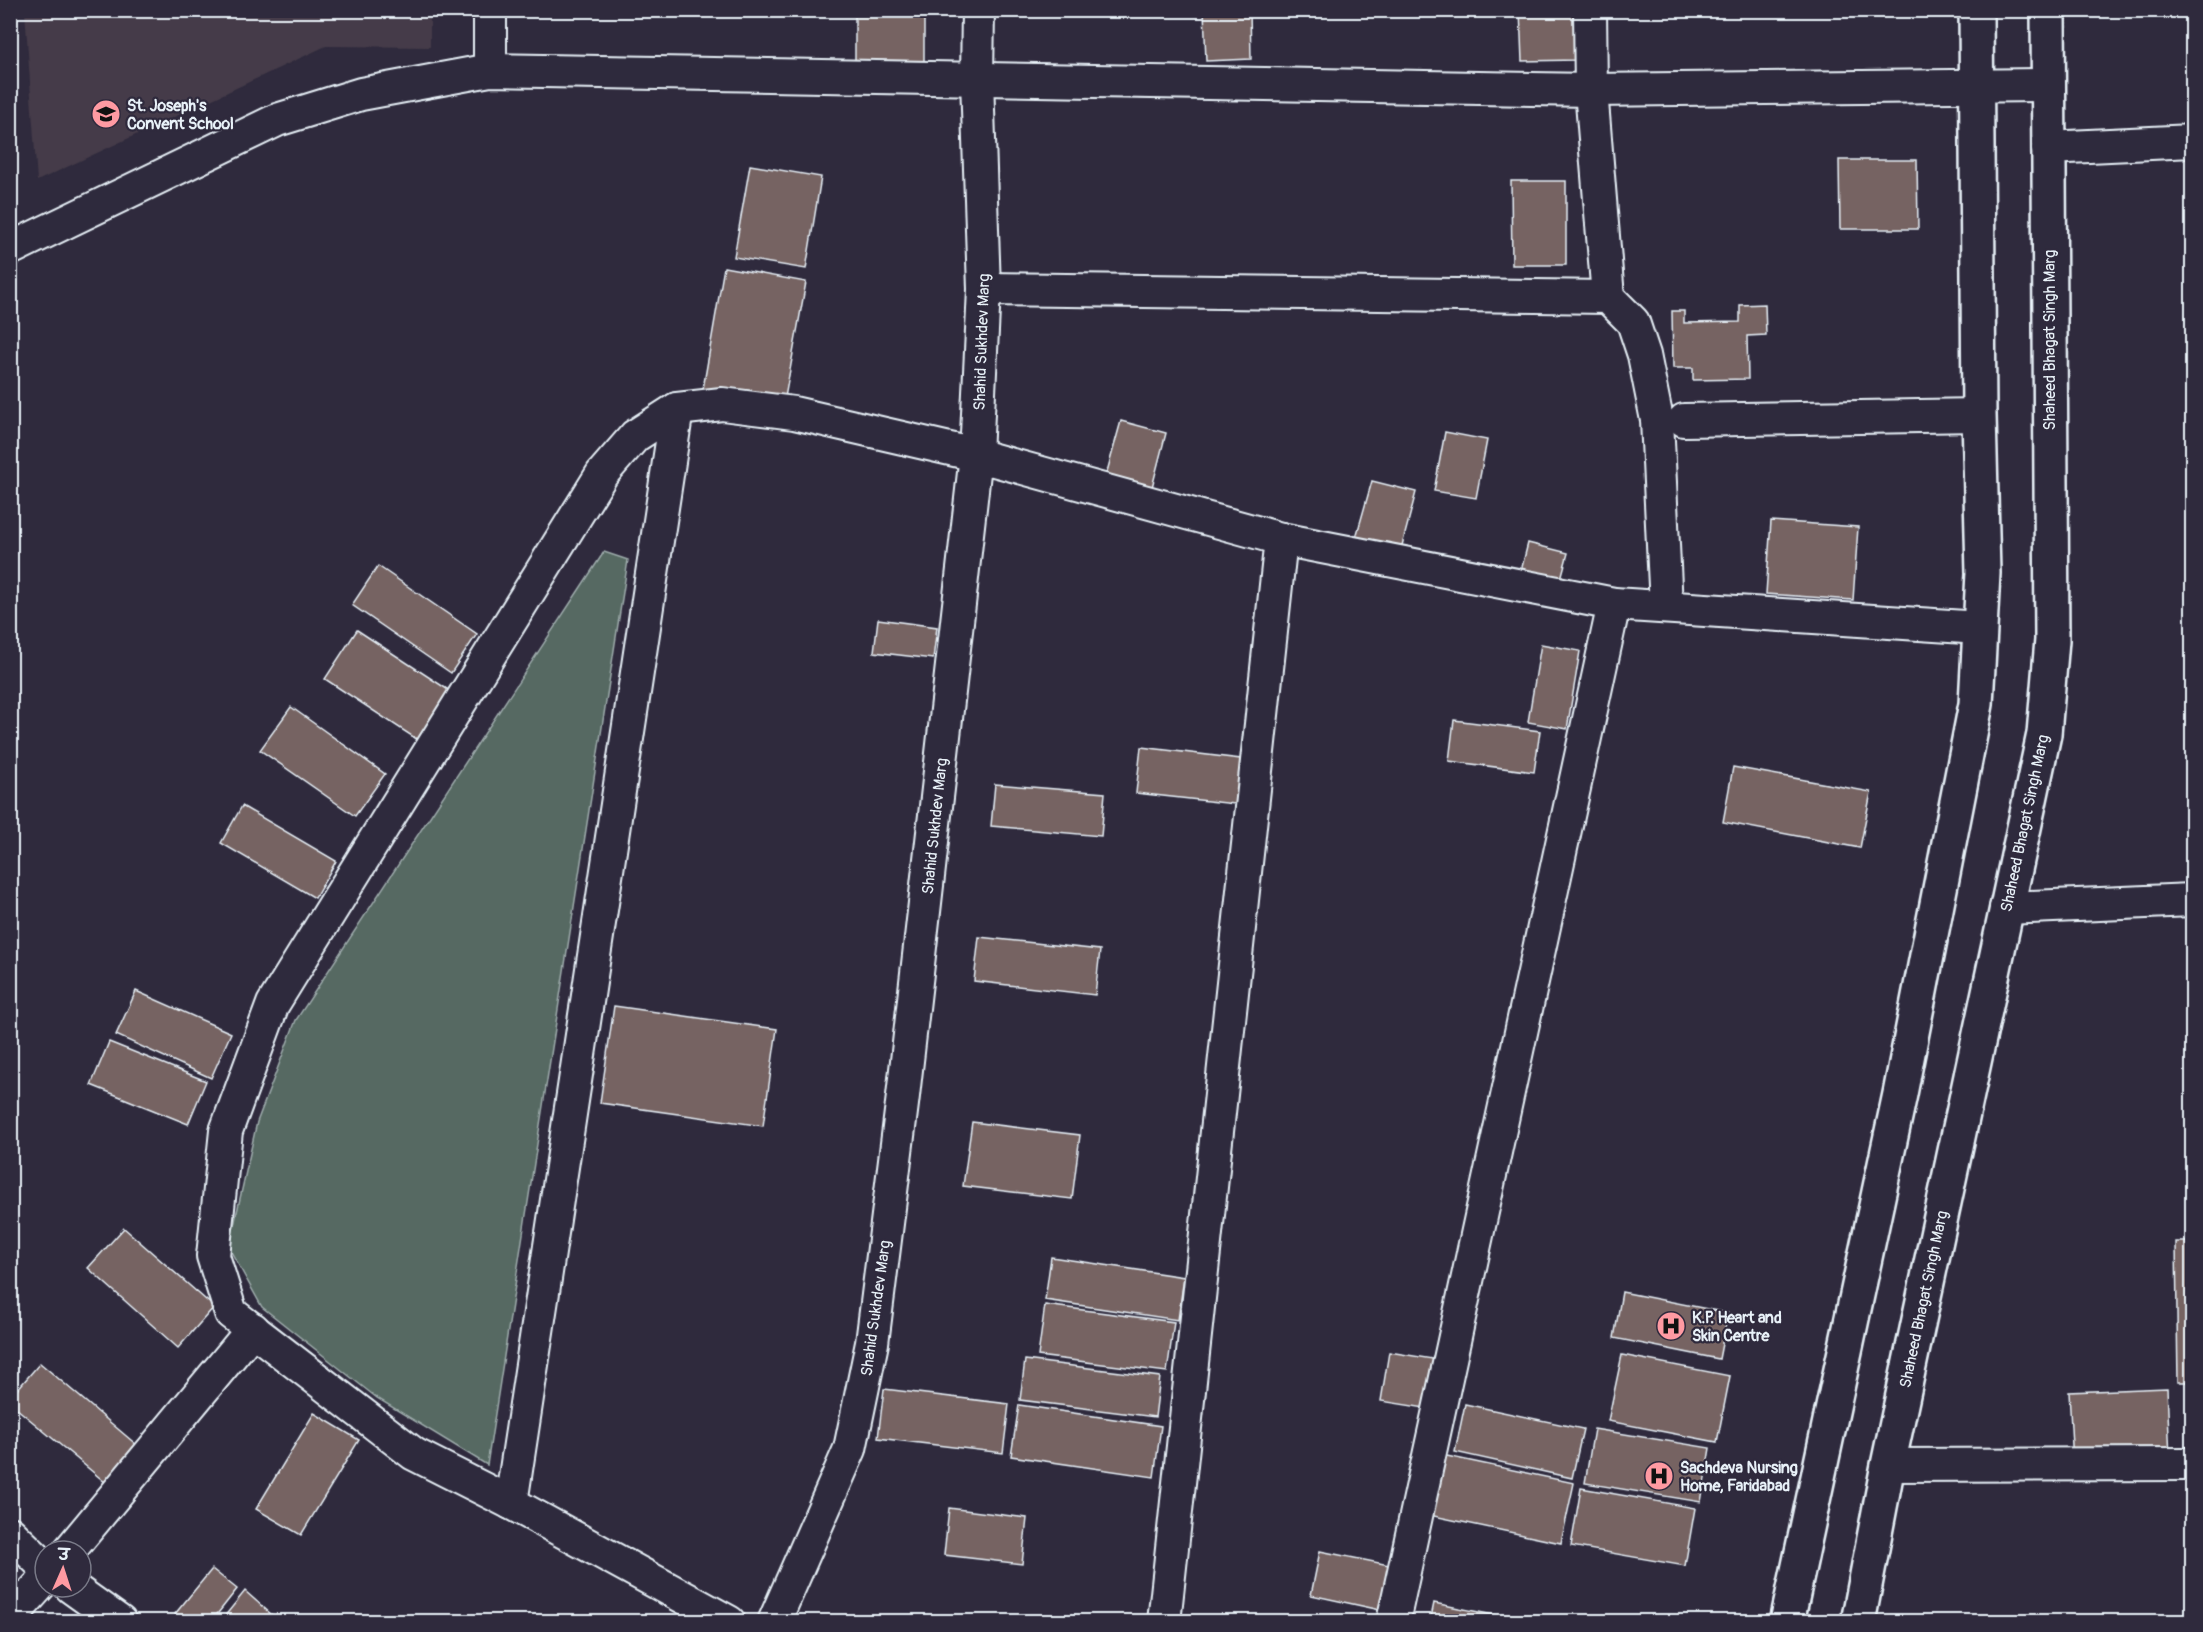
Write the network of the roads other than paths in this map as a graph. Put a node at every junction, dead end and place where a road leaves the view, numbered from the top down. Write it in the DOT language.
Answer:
graph roads {
  1 [pos="490,10"];
  2 [pos="978,10"];
  3 [pos="1590,10"];
  4 [pos="1976,10"];
  5 [pos="2048,10"];
  6 [pos="490,70"];
  7 [pos="977,79"];
  8 [pos="2048,85"];
  9 [pos="1977,87"];
  10 [pos="1591,90"];
  11 [pos="2193,141"];
  12 [pos="2048,148"];
  13 [pos="10,249"];
  14 [pos="984,289"];
  15 [pos="1608,297"];
  16 [pos="677,409"];
  17 [pos="1979,415"];
  18 [pos="1684,420"];
  19 [pos="976,455"];
  20 [pos="1281,538"];
  21 [pos="1614,604"];
  22 [pos="1666,607"];
  23 [pos="1980,628"];
  24 [pos="2193,900"];
  25 [pos="2006,908"];
  26 [pos="253,1329"];
  27 [pos="2193,1464"];
  28 [pos="1888,1465"];
  29 [pos="512,1503"];
  30 [pos="10,1533"];
  31 [pos="79,1539"];
  32 [pos="33,1555"];
  33 [pos="33,1592"];
  34 [pos="88,1599"];
  35 [pos="10,1618"];
  36 [pos="120,1622"];
  37 [pos="729,1622"];
  38 [pos="774,1622"];
  39 [pos="1164,1622"];
  40 [pos="1393,1622"];
  41 [pos="1787,1622"];
  42 [pos="1858,1622"];
  1 -- 6 [label="street"];
  2 -- 7 [label="street, Shahid Sukhdev Marg"];
  3 -- 10 [label="street"];
  4 -- 9 [label="street"];
  5 -- 8 [label="street, Shaheed Bhagat Singh Marg"];
  6 -- 7 [label="street"];
  6 -- 13 [label="street"];
  7 -- 10 [label="street"];
  7 -- 14 [label="street, Shahid Sukhdev Marg"];
  8 -- 9 [label="street"];
  8 -- 12 [label="street, Shaheed Bhagat Singh Marg"];
  9 -- 10 [label="street"];
  9 -- 17 [label="street"];
  10 -- 15 [label="street"];
  11 -- 12 [label="street"];
  12 -- 25 [label="street, Shaheed Bhagat Singh Marg"];
  14 -- 15 [label="street"];
  14 -- 19 [label="street, Shahid Sukhdev Marg"];
  15 -- 22 [label="street"];
  16 -- 19 [label="street"];
  16 -- 26 [label="street"];
  16 -- 29 [label="street"];
  17 -- 18 [label="street"];
  17 -- 23 [label="street"];
  19 -- 20 [label="street"];
  19 -- 38 [label="street, Shahid Sukhdev Marg"];
  20 -- 21 [label="street"];
  20 -- 39 [label="street"];
  21 -- 22 [label="street"];
  21 -- 40 [label="street"];
  22 -- 23 [label="street"];
  23 -- 41 [label="street"];
  24 -- 25 [label="street"];
  25 -- 28 [label="street, Shaheed Bhagat Singh Marg"];
  26 -- 29 [label="street"];
  26 -- 31 [label="street"];
  27 -- 28 [label="street"];
  28 -- 42 [label="street, Shaheed Bhagat Singh Marg"];
  29 -- 37 [label="street"];
  30 -- 32 [label="street"];
  33 -- 35 [label="street"];
  34 -- 36 [label="street"];
}
